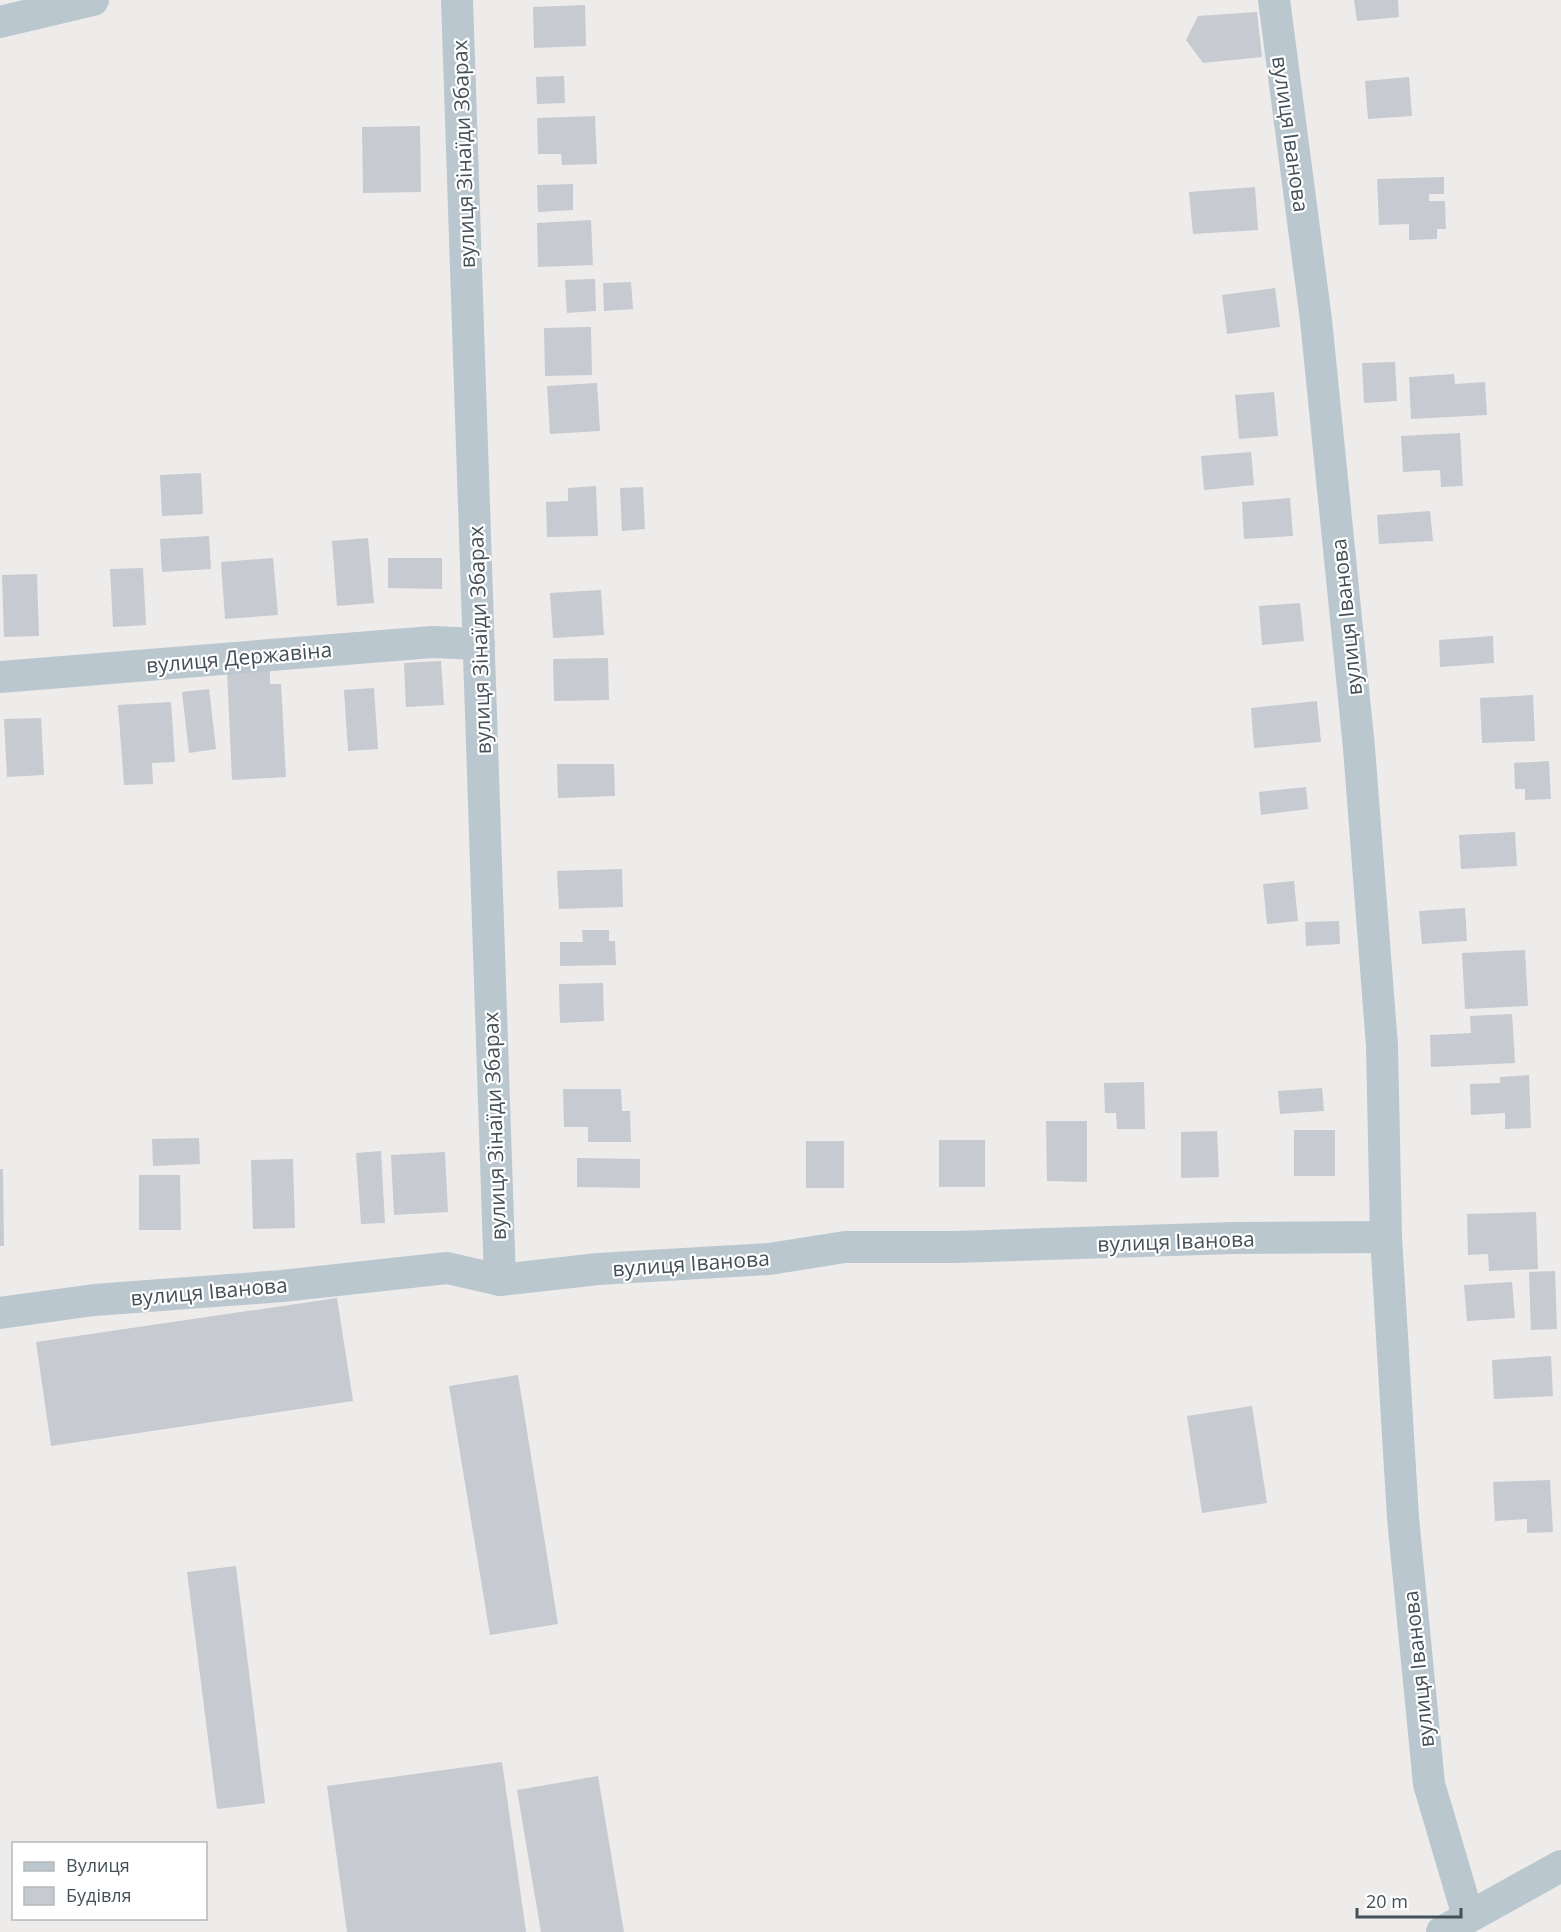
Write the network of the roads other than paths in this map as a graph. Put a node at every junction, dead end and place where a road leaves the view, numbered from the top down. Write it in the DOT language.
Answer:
graph roads {
  1 [pos="93,0"];
  2 [pos="457,0"];
  3 [pos="1274,0"];
  4 [pos="0,22"];
  5 [pos="479,644"];
  6 [pos="0,677"];
  7 [pos="1386,1238"];
  8 [pos="500,1280"];
  9 [pos="0,1313"];
  10 [pos="1561,1866"];
  11 [pos="1455,1924"];
  1 -- 4 [label="street"];
  2 -- 5 [label="street, вулиця Зінаїди Збарах"];
  3 -- 7 [label="street, вулиця Іванова"];
  5 -- 6 [label="street, вулиця Державіна"];
  5 -- 8 [label="street, вулиця Зінаїди Збарах"];
  7 -- 8 [label="street, вулиця Іванова"];
  7 -- 11 [label="street, вулиця Іванова"];
  8 -- 9 [label="street, вулиця Іванова"];
  10 -- 11 [label="street"];
}
